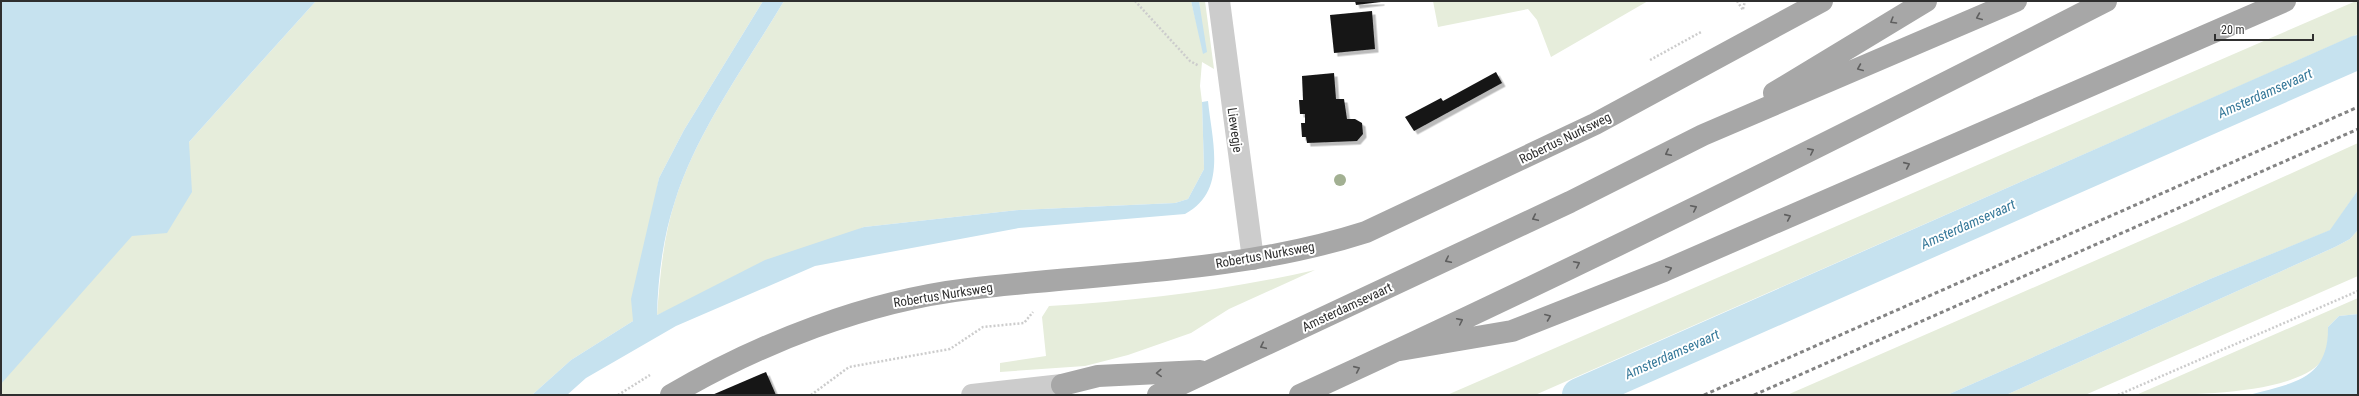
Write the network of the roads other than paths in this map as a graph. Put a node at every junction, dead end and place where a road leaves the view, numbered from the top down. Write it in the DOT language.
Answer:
graph roads {
  1 [pos="1219,1"];
  2 [pos="1822,1"];
  3 [pos="1926,1"];
  4 [pos="2016,1"];
  5 [pos="2106,1"];
  6 [pos="2285,1"];
  7 [pos="1703,136"];
  8 [pos="1253,259"];
  9 [pos="1400,350"];
  10 [pos="1212,370"];
  11 [pos="1062,385"];
  12 [pos="672,395"];
  13 [pos="973,395"];
  14 [pos="1158,395"];
  15 [pos="1300,395"];
  1 -- 8 [label="street, Liewegje"];
  2 -- 8 [label="main road, Robertus Nurksweg"];
  3 -- 7 [label="main road, one-way"];
  4 -- 7 [label="main road, Amsterdamsevaart, one-way"];
  9 -- 5 [label="main road, one-way"];
  9 -- 6 [label="main road, one-way"];
  7 -- 10 [label="main road, Amsterdamsevaart, one-way"];
  8 -- 12 [label="main road, Robertus Nurksweg"];
  15 -- 9 [label="main road, one-way"];
  10 -- 11 [label="main road, one-way"];
  10 -- 14 [label="main road, Amsterdamsevaart"];
  11 -- 13 [label="street"];
}
